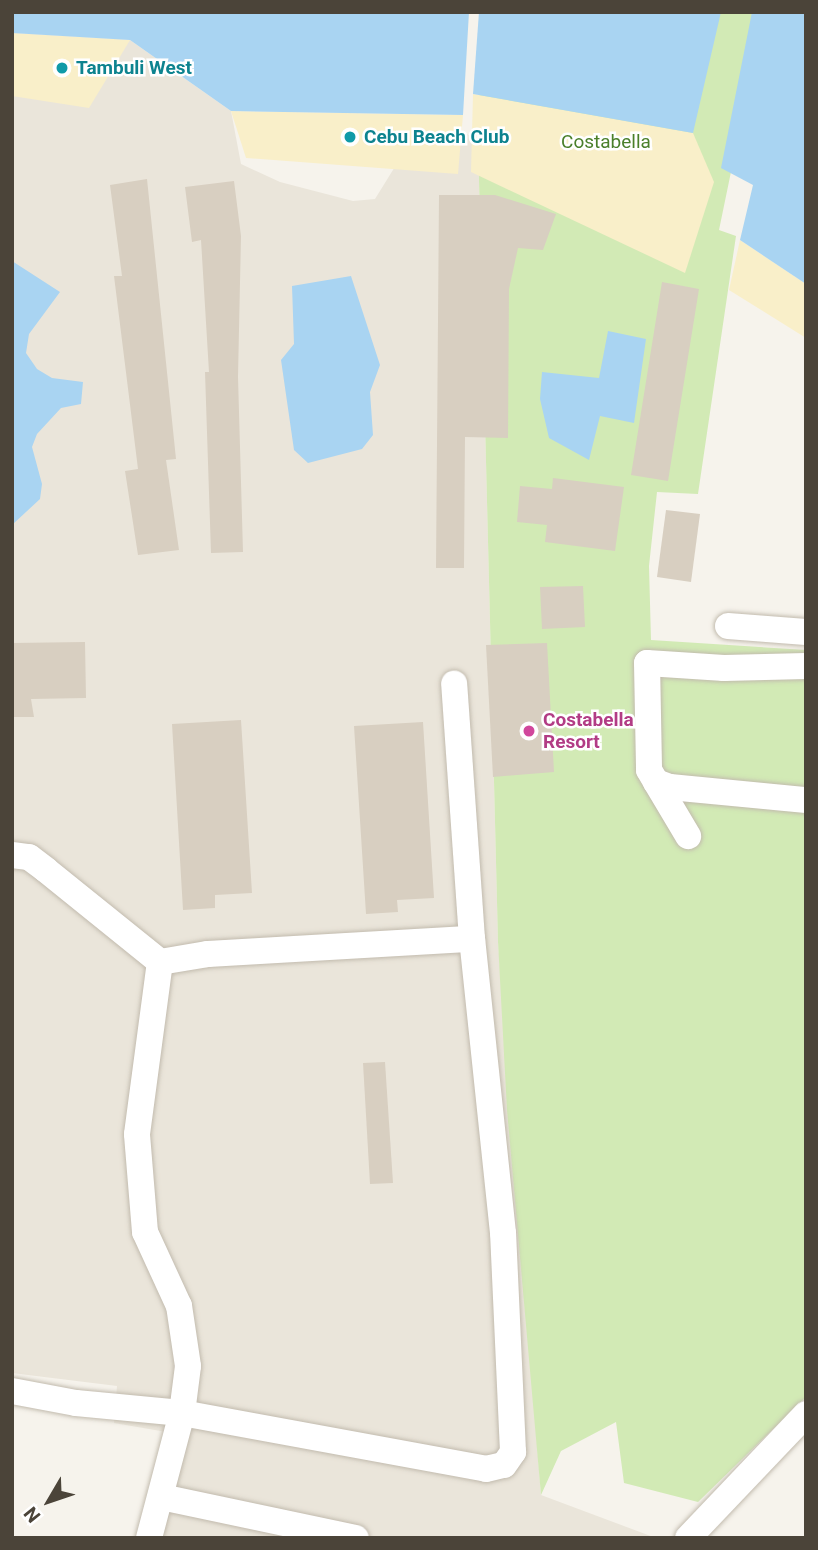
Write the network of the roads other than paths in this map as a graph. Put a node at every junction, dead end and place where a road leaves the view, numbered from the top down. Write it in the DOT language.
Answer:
graph roads {
  1 [pos="728,626"];
  2 [pos="806,632"];
  3 [pos="806,666"];
  4 [pos="454,684"];
  5 [pos="656,782"];
  6 [pos="806,800"];
  7 [pos="688,836"];
  8 [pos="12,855"];
  9 [pos="472,939"];
  10 [pos="160,962"];
  11 [pos="12,1391"];
  12 [pos="182,1413"];
  13 [pos="806,1414"];
  14 [pos="160,1497"];
  15 [pos="149,1538"];
  16 [pos="356,1538"];
  17 [pos="688,1538"];
  1 -- 2 [label="street"];
  3 -- 5 [label="street"];
  4 -- 9 [label="street"];
  5 -- 6 [label="street"];
  5 -- 7 [label="street"];
  8 -- 10 [label="street"];
  9 -- 10 [label="street"];
  9 -- 12 [label="street"];
  10 -- 12 [label="street"];
  11 -- 12 [label="street"];
  12 -- 14 [label="street"];
  13 -- 17 [label="street"];
  14 -- 15 [label="street"];
  14 -- 16 [label="street"];
}
